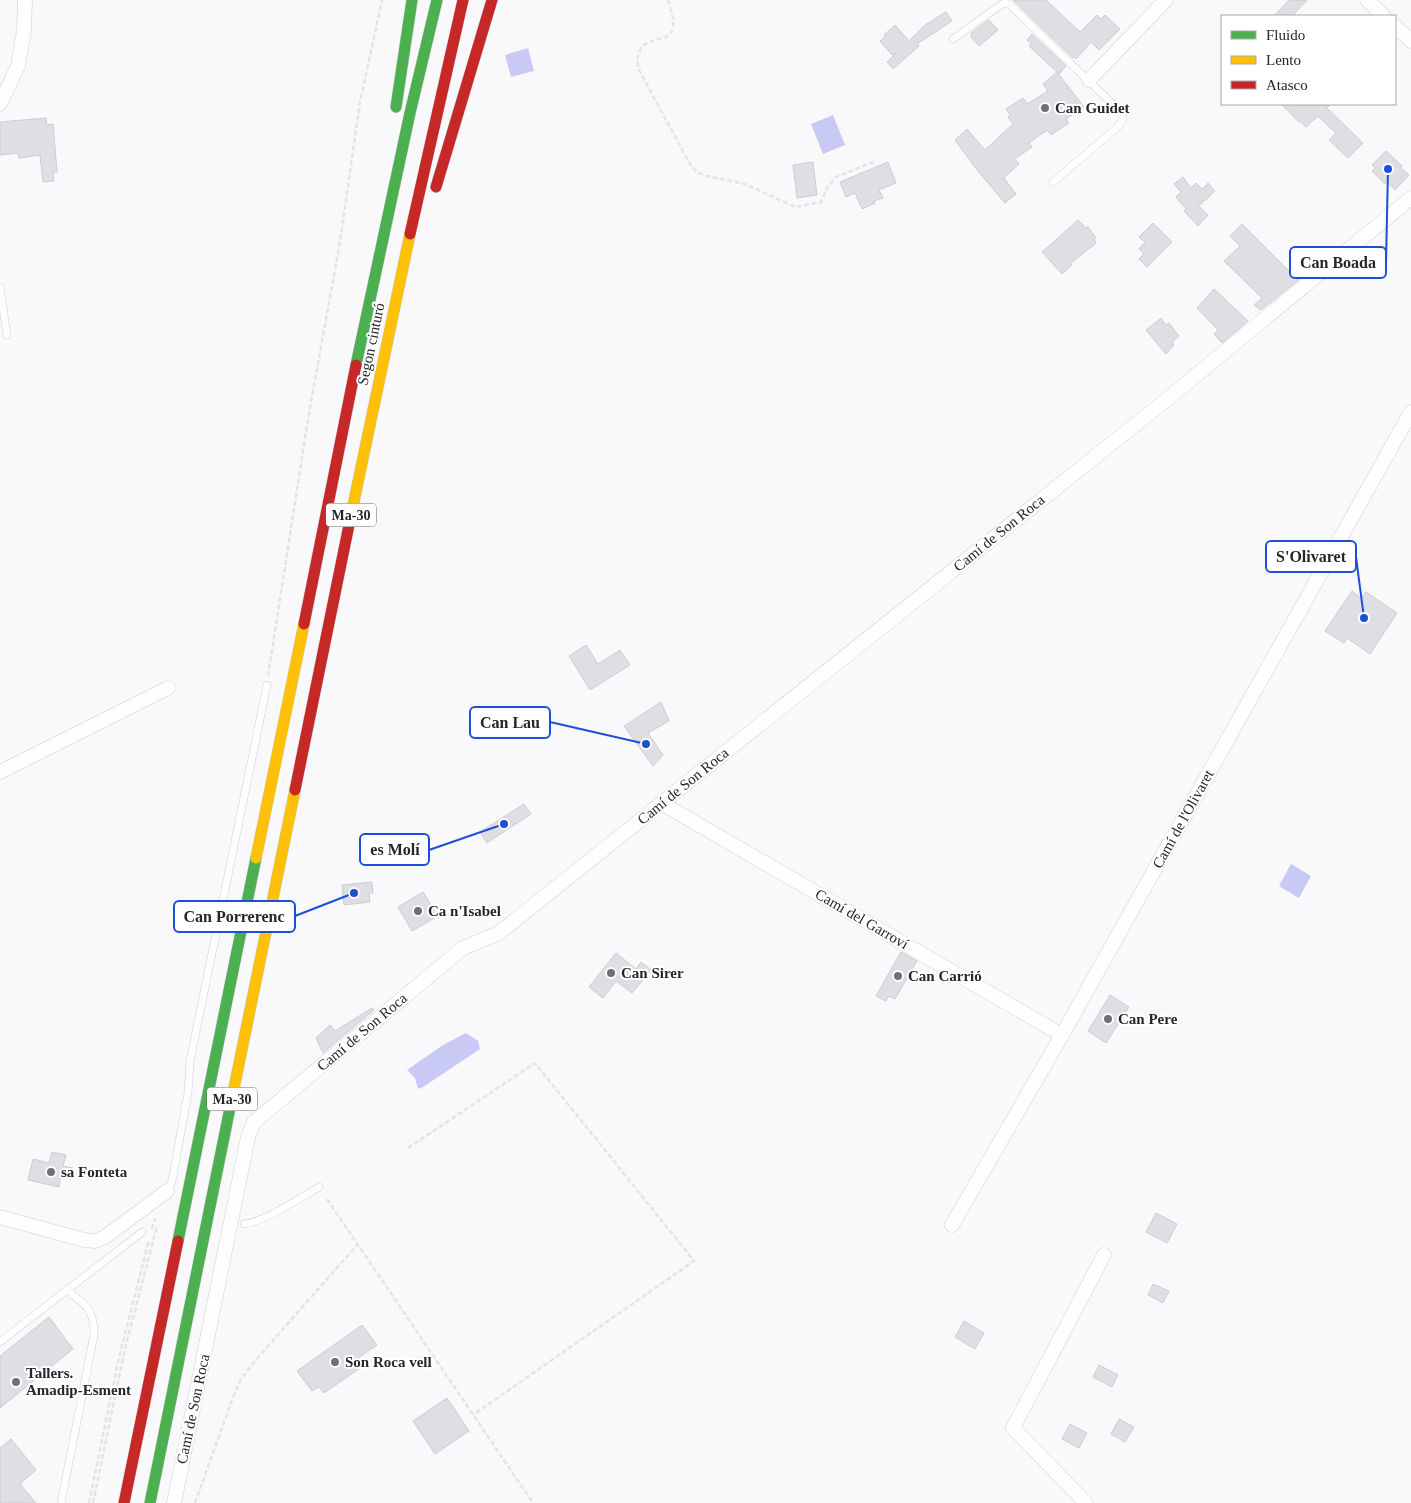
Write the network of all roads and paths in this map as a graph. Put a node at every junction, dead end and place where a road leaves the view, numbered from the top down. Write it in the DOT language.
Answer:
graph roads {
  1 [pos="25,0"];
  2 [pos="382,0"];
  3 [pos="412,0"];
  4 [pos="437,0"];
  5 [pos="463,0"];
  6 [pos="492,0"];
  7 [pos="668,0"];
  8 [pos="1166,0"];
  9 [pos="1367,0"];
  10 [pos="1383,15"];
  11 [pos="1396,27"];
  12 [pos="953,39"];
  13 [pos="1411,41"];
  14 [pos="1089,80"];
  15 [pos="0,104"];
  16 [pos="394,122"];
  17 [pos="876,161"];
  18 [pos="1053,182"];
  19 [pos="433,195"];
  20 [pos="1411,198"];
  21 [pos="368,258"];
  22 [pos="412,282"];
  23 [pos="0,287"];
  24 [pos="367,312"];
  25 [pos="389,334"];
  26 [pos="7,335"];
  27 [pos="1411,412"];
  28 [pos="267,685"];
  29 [pos="168,688"];
  30 [pos="0,772"];
  31 [pos="661,803"];
  32 [pos="1062,1034"];
  33 [pos="408,1148"];
  34 [pos="319,1187"];
  35 [pos="167,1191"];
  36 [pos="327,1199"];
  37 [pos="157,1215"];
  38 [pos="0,1217"];
  39 [pos="244,1224"];
  40 [pos="952,1225"];
  41 [pos="156,1226"];
  42 [pos="142,1232"];
  43 [pos="358,1244"];
  44 [pos="1104,1255"];
  45 [pos="67,1290"];
  46 [pos="0,1342"];
  47 [pos="473,1415"];
  48 [pos="139,1428"];
  49 [pos="117,1481"];
  50 [pos="61,1503"];
  51 [pos="91,1503"];
  52 [pos="124,1503"];
  53 [pos="150,1503"];
  54 [pos="174,1503"];
  55 [pos="195,1503"];
  56 [pos="533,1503"];
  57 [pos="1086,1503"];
  1 -- 15 [label="street"];
  2 -- 28 [label="path"];
  3 -- 16 [label="highway"];
  4 -- 24 [label="highway, Ma-30"];
  5 -- 25 [label="highway, Segon cinturó / Ma-30"];
  6 -- 19 [label="highway"];
  7 -- 17 [label="path"];
  8 -- 14 [label="street"];
  9 -- 10 [label="street"];
  11 -- 13 [label="street"];
  12 -- 14 [label="lane"];
  14 -- 18 [label="lane"];
  20 -- 31 [label="street, Camí de Son Roca"];
  21 -- 24 [label="highway"];
  22 -- 25 [label="highway"];
  23 -- 26 [label="lane"];
  24 -- 48 [label="highway, Ma-30"];
  25 -- 53 [label="highway, Segon cinturó / Ma-30"];
  27 -- 32 [label="street, Camí de l'Olivaret"];
  28 -- 35 [label="lane"];
  29 -- 30 [label="street"];
  31 -- 32 [label="street, Camí del Garroví"];
  31 -- 54 [label="street, Camí de Son Roca"];
  32 -- 40 [label="street, Camí de l'Olivaret"];
  33 -- 47 [label="path"];
  34 -- 39 [label="lane"];
  35 -- 38 [label="street"];
  36 -- 43 [label="path"];
  37 -- 51 [label="path"];
  41 -- 51 [label="path"];
  42 -- 45 [label="lane"];
  43 -- 47 [label="path"];
  43 -- 55 [label="path"];
  44 -- 57 [label="street"];
  45 -- 46 [label="lane"];
  45 -- 50 [label="lane"];
  47 -- 56 [label="path"];
  48 -- 49 [label="highway"];
  48 -- 52 [label="highway, Ma-30"];
}
